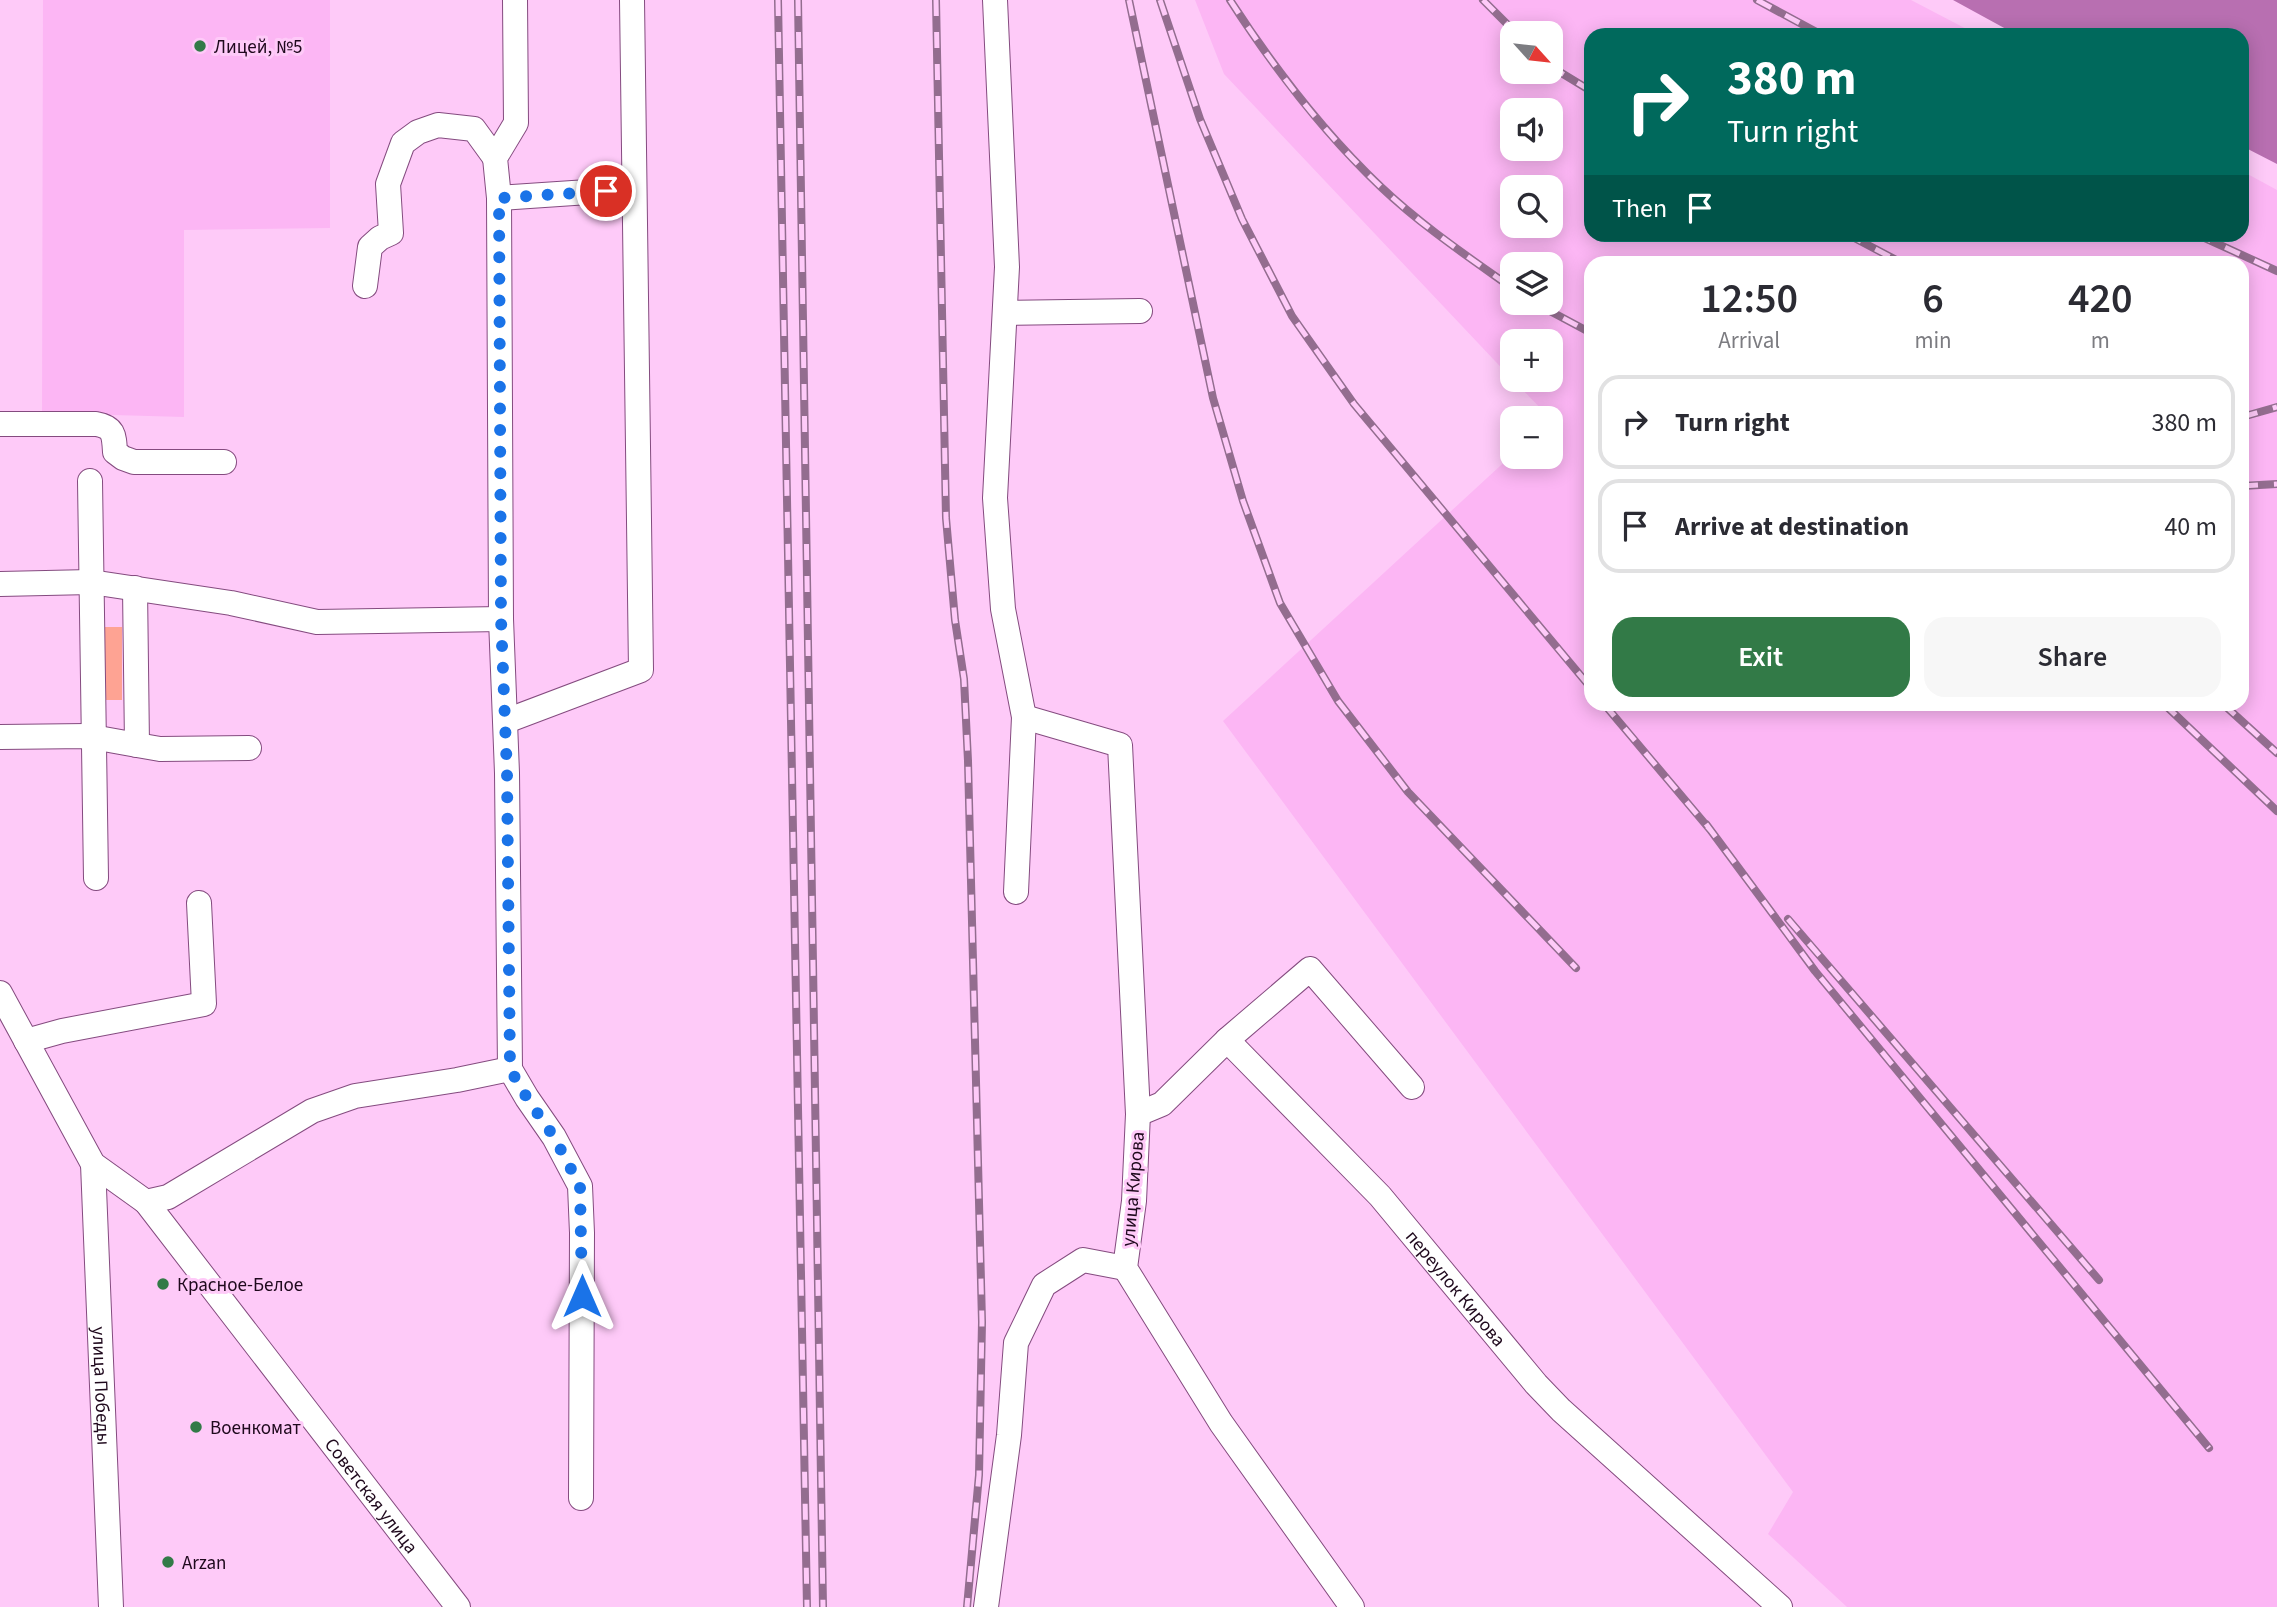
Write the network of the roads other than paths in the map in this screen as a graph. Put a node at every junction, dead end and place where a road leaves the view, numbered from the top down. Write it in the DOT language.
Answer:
graph roads {
  1 [pos="515,0"];
  2 [pos="632,0"];
  3 [pos="995,0"];
  4 [pos="495,158"];
  5 [pos="633,189"];
  6 [pos="499,198"];
  7 [pos="365,286"];
  8 [pos="1140,311"];
  9 [pos="1005,313"];
  10 [pos="0,424"];
  11 [pos="224,462"];
  12 [pos="90,481"];
  13 [pos="91,582"];
  14 [pos="0,584"];
  15 [pos="135,589"];
  16 [pos="501,619"];
  17 [pos="1024,718"];
  18 [pos="506,721"];
  19 [pos="94,736"];
  20 [pos="0,737"];
  21 [pos="137,746"];
  22 [pos="249,748"];
  23 [pos="96,878"];
  24 [pos="1016,891"];
  25 [pos="199,903"];
  26 [pos="3,1007"];
  27 [pos="1227,1040"];
  28 [pos="26,1041"];
  29 [pos="510,1069"];
  30 [pos="1412,1087"];
  31 [pos="1138,1114"];
  32 [pos="93,1164"];
  33 [pos="146,1202"];
  34 [pos="1125,1268"];
  35 [pos="581,1498"];
  36 [pos="111,1607"];
  37 [pos="458,1607"];
  38 [pos="986,1607"];
  39 [pos="1352,1607"];
  40 [pos="1780,1607"];
  1 -- 4 [label="street"];
  2 -- 5 [label="street"];
  3 -- 9 [label="street"];
  4 -- 6 [label="street"];
  4 -- 7 [label="street"];
  5 -- 6 [label="street"];
  5 -- 18 [label="street"];
  6 -- 16 [label="street"];
  8 -- 9 [label="street"];
  9 -- 17 [label="street"];
  10 -- 11 [label="street"];
  12 -- 13 [label="street"];
  13 -- 14 [label="street"];
  13 -- 15 [label="street"];
  13 -- 19 [label="street"];
  15 -- 16 [label="street"];
  15 -- 21 [label="street"];
  16 -- 18 [label="street"];
  17 -- 24 [label="street"];
  17 -- 31 [label="street, улица Кирова"];
  18 -- 29 [label="street"];
  19 -- 20 [label="street"];
  19 -- 21 [label="street"];
  19 -- 23 [label="street"];
  21 -- 22 [label="street"];
  25 -- 28 [label="street"];
  26 -- 28 [label="street"];
  27 -- 30 [label="street"];
  27 -- 31 [label="street"];
  27 -- 40 [label="street, переулок Кирова"];
  28 -- 32 [label="street"];
  29 -- 33 [label="street"];
  29 -- 35 [label="street"];
  31 -- 34 [label="street, улица Кирова"];
  32 -- 33 [label="street, Советская улица"];
  32 -- 36 [label="street, улица Победы"];
  33 -- 37 [label="street, Советская улица"];
  34 -- 38 [label="street"];
  34 -- 39 [label="street, улица Кирова"];
}
